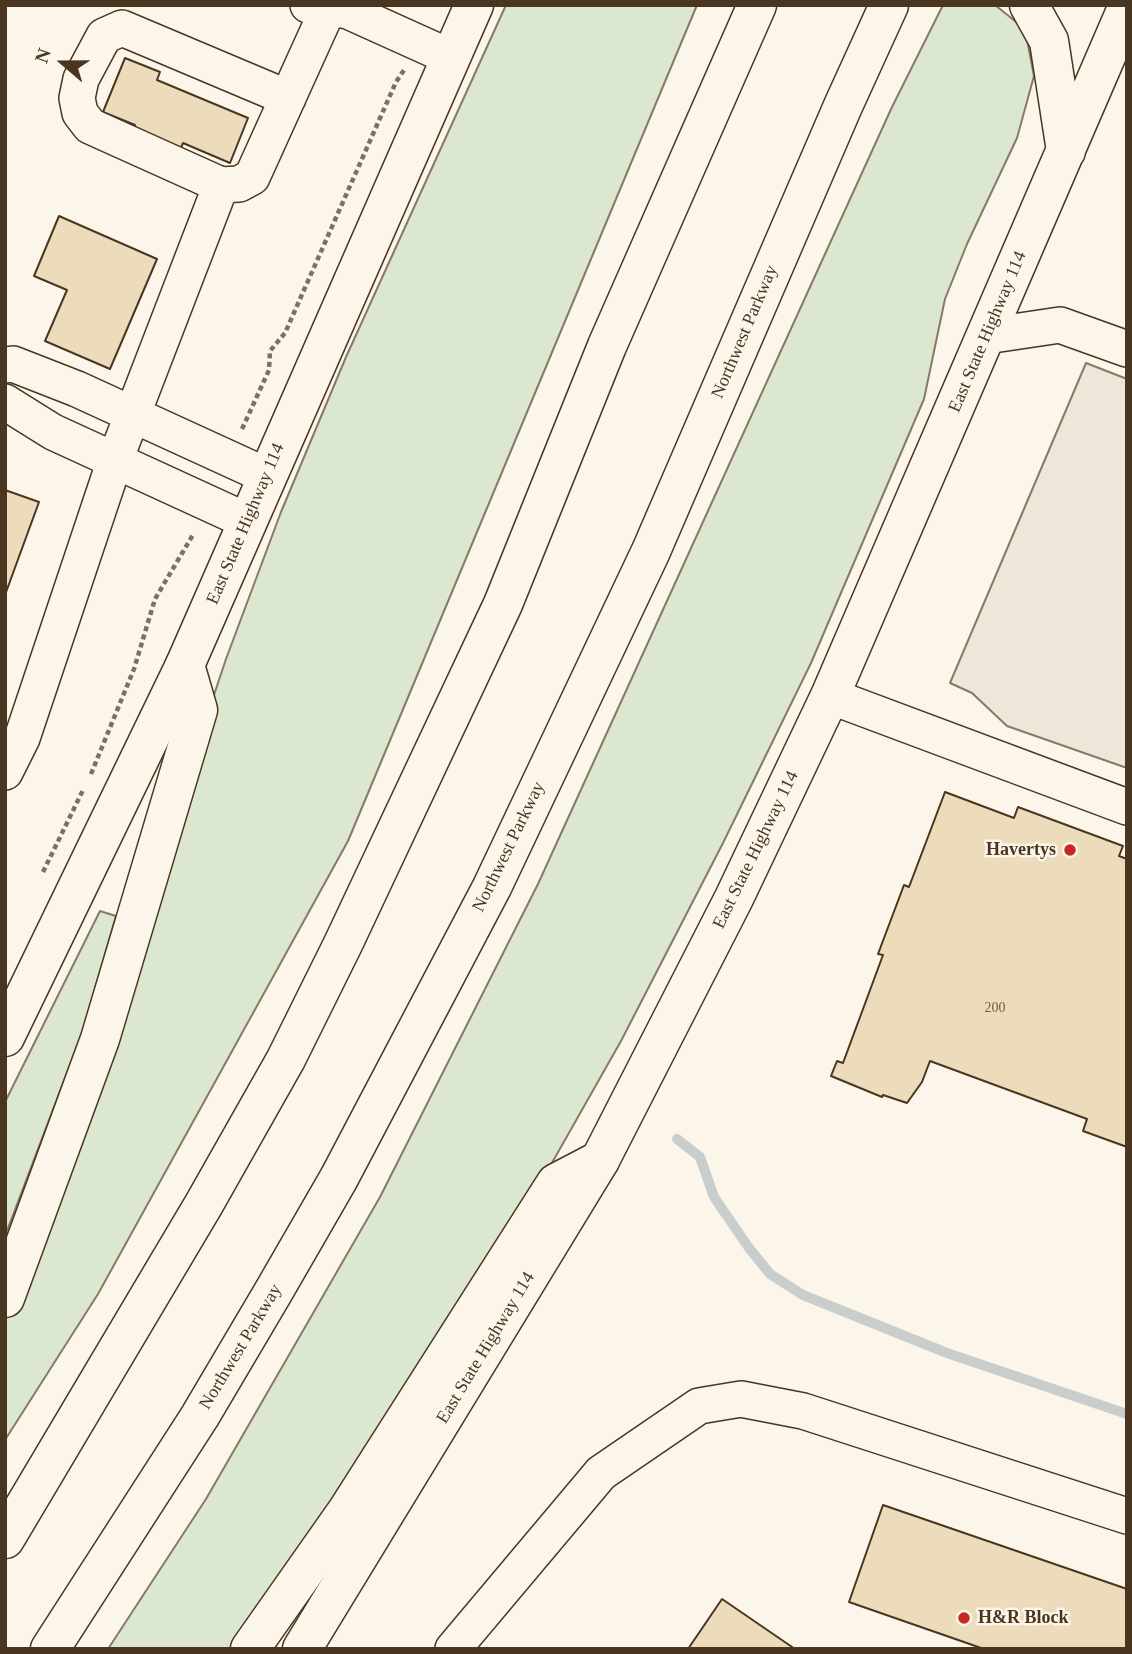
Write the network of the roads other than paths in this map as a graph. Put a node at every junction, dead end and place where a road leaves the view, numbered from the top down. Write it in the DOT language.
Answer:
graph roads {
  1 [pos="474,5"];
  2 [pos="757,5"];
  3 [pos="890,5"];
  4 [pos="1029,5"];
  5 [pos="321,6"];
  6 [pos="1127,8"];
  7 [pos="450,57"];
  8 [pos="288,98"];
  9 [pos="1066,151"];
  10 [pos="221,186"];
  11 [pos="986,336"];
  12 [pos="1127,349"];
  13 [pos="5,365"];
  14 [pos="5,402"];
  15 [pos="132,414"];
  16 [pos="115,460"];
  17 [pos="267,476"];
  18 [pos="247,521"];
  19 [pos="185,665"];
  20 [pos="830,696"];
  21 [pos="5,772"];
  22 [pos="1127,807"];
  23 [pos="5,1037"];
  24 [pos="600,1160"];
  25 [pos="5,1298"];
  26 [pos="1127,1516"];
  27 [pos="5,1539"];
  28 [pos="50,1649"];
  29 [pos="250,1649"];
  30 [pos="302,1649"];
  31 [pos="453,1649"];
  1 -- 7 [label="main road, East State Highway 114"];
  2 -- 27 [label="main road"];
  3 -- 28 [label="main road, Northwest Parkway"];
  4 -- 9 [label="main road"];
  5 -- 7 [label="lane"];
  5 -- 8 [label="lane"];
  6 -- 9 [label="main road, East State Highway 114"];
  7 -- 17 [label="main road, East State Highway 114"];
  8 -- 10 [label="lane"];
  8 -- 10 [label="lane"];
  9 -- 11 [label="main road, East State Highway 114"];
  10 -- 15 [label="lane"];
  11 -- 12 [label="lane"];
  11 -- 20 [label="main road, East State Highway 114"];
  13 -- 15 [label="lane"];
  14 -- 16 [label="lane"];
  15 -- 16 [label="lane"];
  15 -- 17 [label="lane"];
  16 -- 18 [label="lane"];
  16 -- 21 [label="lane"];
  17 -- 18 [label="main road, East State Highway 114"];
  18 -- 19 [label="main road, East State Highway 114"];
  19 -- 23 [label="main road, East State Highway 114"];
  19 -- 25 [label="main road"];
  20 -- 22 [label="lane"];
  20 -- 24 [label="main road, East State Highway 114"];
  24 -- 29 [label="main road"];
  24 -- 30 [label="main road, East State Highway 114"];
  26 -- 31 [label="lane"];
}
